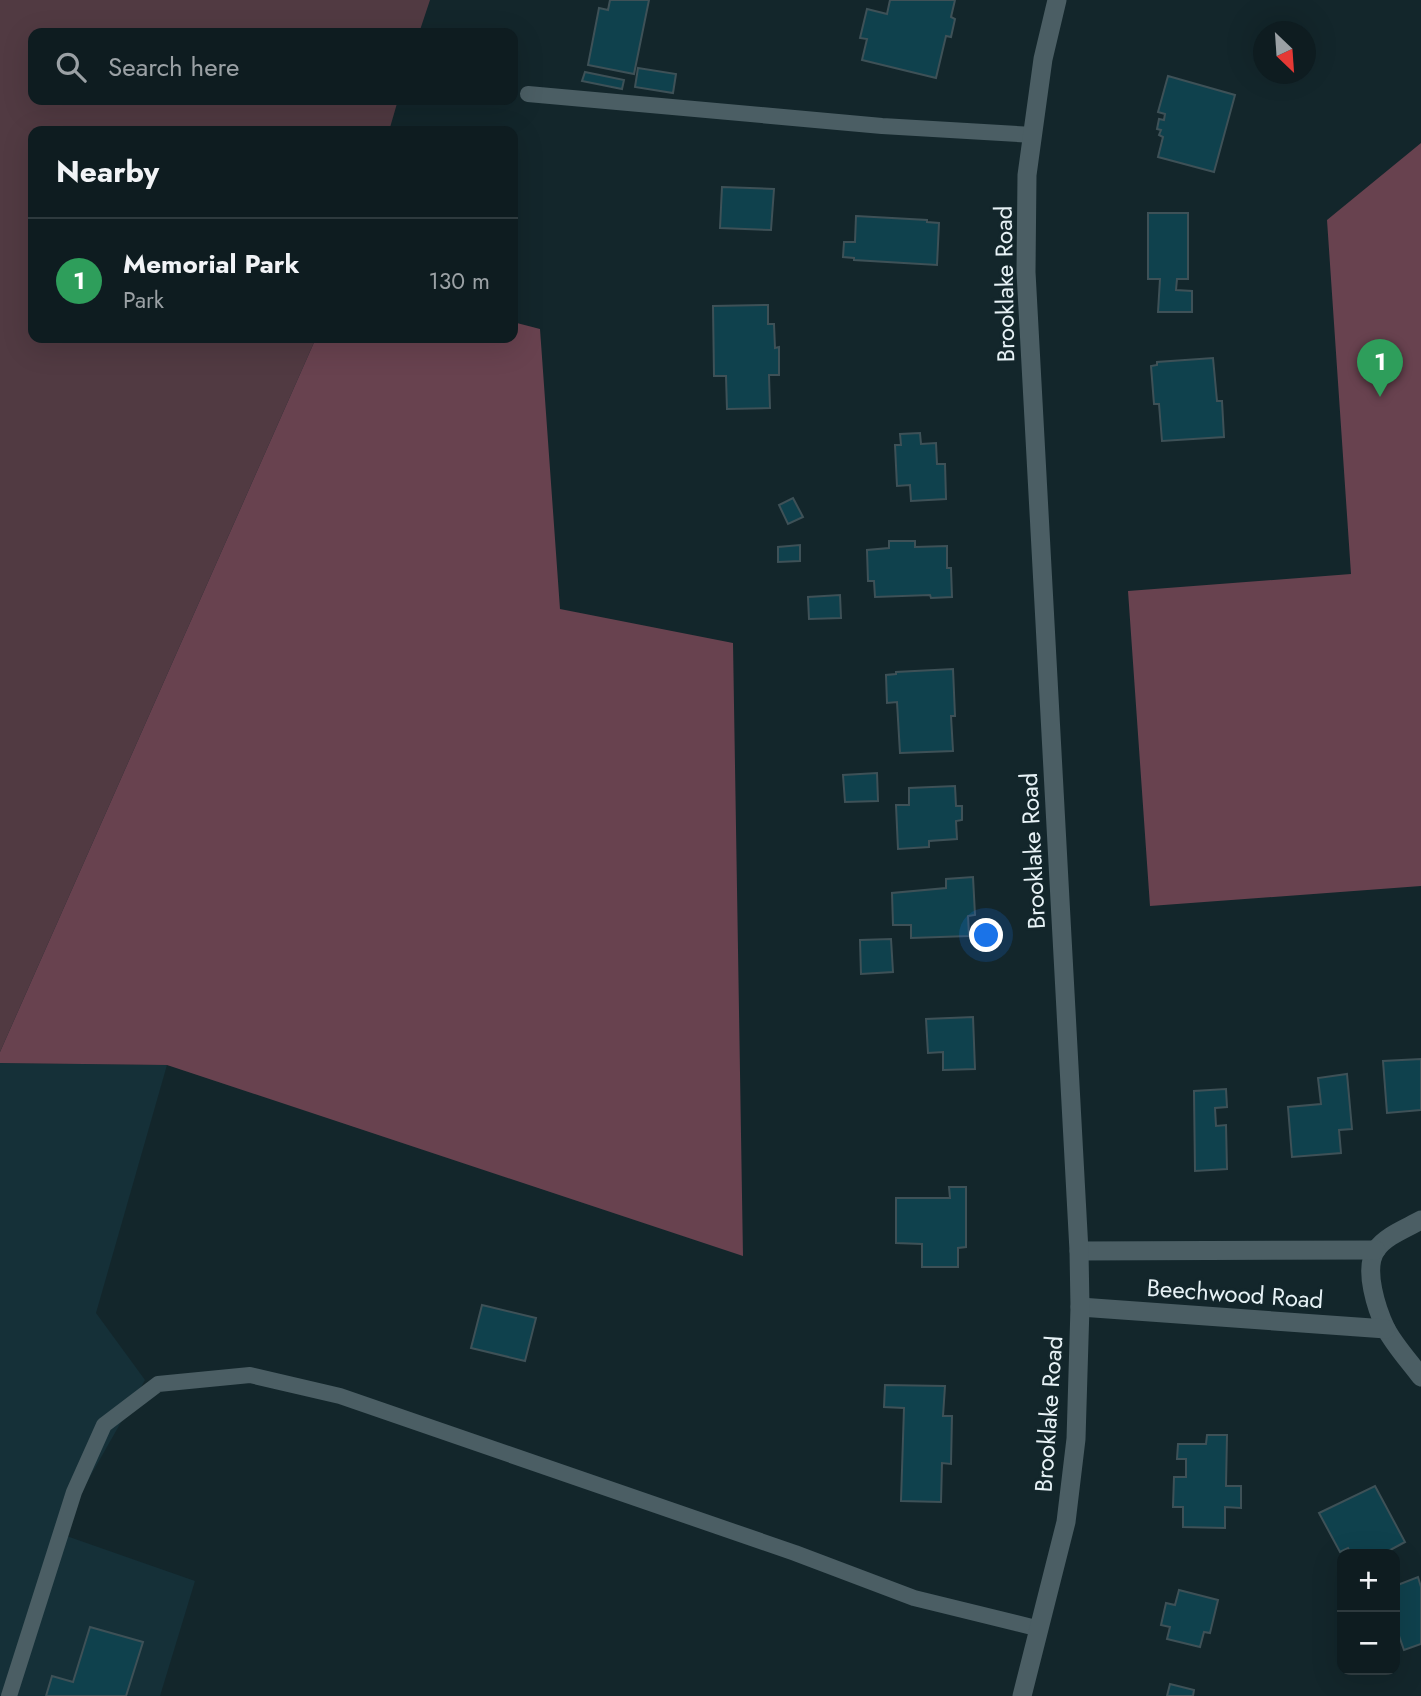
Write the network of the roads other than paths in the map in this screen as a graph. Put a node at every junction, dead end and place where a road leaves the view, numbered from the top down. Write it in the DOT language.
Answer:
graph roads {
  1 [pos="1057,0"];
  2 [pos="528,94"];
  3 [pos="1032,135"];
  4 [pos="1421,1220"];
  5 [pos="1376,1250"];
  6 [pos="1079,1251"];
  7 [pos="1080,1307"];
  8 [pos="1386,1329"];
  9 [pos="1421,1377"];
  10 [pos="1040,1629"];
  11 [pos="9,1696"];
  12 [pos="1022,1696"];
  1 -- 3 [label="street, Brooklake Road"];
  2 -- 3 [label="lane"];
  3 -- 6 [label="street, Brooklake Road"];
  4 -- 5 [label="street"];
  5 -- 6 [label="street, Beechwood Road"];
  5 -- 8 [label="street"];
  6 -- 7 [label="street, Brooklake Road"];
  7 -- 8 [label="street, Beechwood Road"];
  7 -- 10 [label="street, Brooklake Road"];
  8 -- 9 [label="street"];
  10 -- 11 [label="lane"];
  10 -- 12 [label="street, Brooklake Road"];
}
